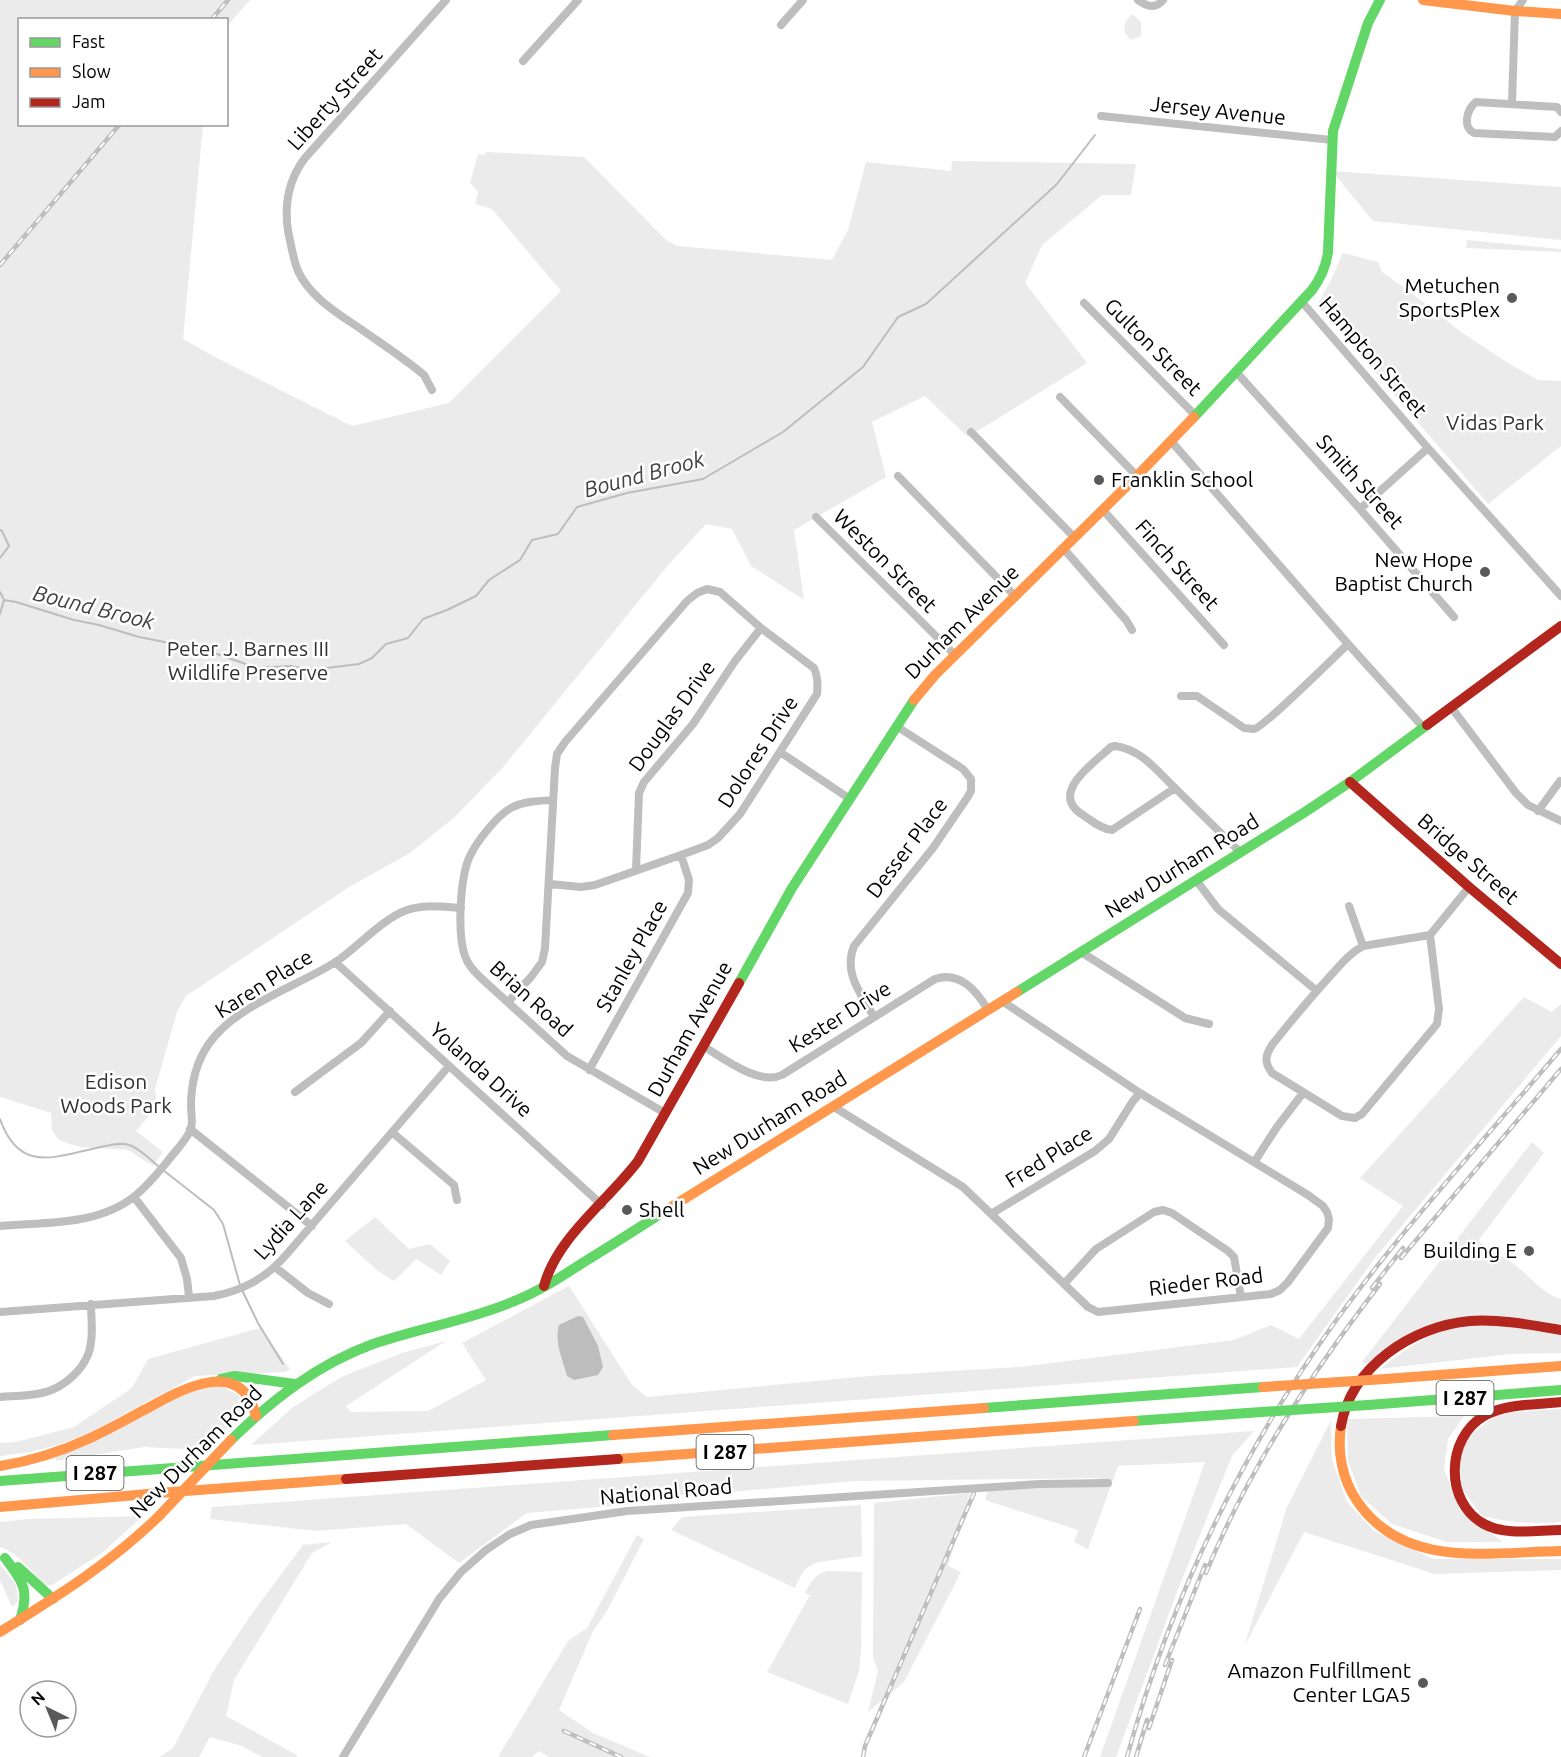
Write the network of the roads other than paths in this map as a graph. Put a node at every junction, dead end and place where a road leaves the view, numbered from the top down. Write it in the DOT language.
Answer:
graph roads {
  1 [pos="446,0"];
  2 [pos="578,0"];
  3 [pos="803,0"];
  4 [pos="1138,0"];
  5 [pos="1162,0"];
  6 [pos="1380,0"];
  7 [pos="1424,0"];
  8 [pos="1523,0"];
  9 [pos="1515,11"];
  10 [pos="1561,14"];
  11 [pos="782,25"];
  12 [pos="523,61"];
  13 [pos="1512,103"];
  14 [pos="1561,112"];
  15 [pos="1101,116"];
  16 [pos="1561,131"];
  17 [pos="1332,140"];
  18 [pos="1302,302"];
  19 [pos="1084,303"];
  20 [pos="1237,373"];
  21 [pos="432,390"];
  22 [pos="1060,397"];
  23 [pos="1196,416"];
  24 [pos="971,432"];
  25 [pos="1171,441"];
  26 [pos="1428,448"];
  27 [pos="898,476"];
  28 [pos="1137,476"];
  29 [pos="1360,509"];
  30 [pos="1103,510"];
  31 [pos="816,517"];
  32 [pos="1074,537"];
  33 [pos="1063,548"];
  34 [pos="1015,596"];
  35 [pos="1561,596"];
  36 [pos="1454,617"];
  37 [pos="1561,626"];
  38 [pos="761,628"];
  39 [pos="1132,630"];
  40 [pos="1348,644"];
  41 [pos="1224,645"];
  42 [pos="955,656"];
  43 [pos="1181,696"];
  44 [pos="1451,707"];
  45 [pos="896,726"];
  46 [pos="1423,728"];
  47 [pos="780,752"];
  48 [pos="1560,781"];
  49 [pos="1350,782"];
  50 [pos="1174,788"];
  51 [pos="850,799"];
  52 [pos="553,800"];
  53 [pos="1538,811"];
  54 [pos="1561,821"];
  55 [pos="1240,852"];
  56 [pos="681,855"];
  57 [pos="636,870"];
  58 [pos="1196,880"];
  59 [pos="550,884"];
  60 [pos="1469,887"];
  61 [pos="1349,906"];
  62 [pos="461,908"];
  63 [pos="1430,935"];
  64 [pos="1363,946"];
  65 [pos="1081,952"];
  66 [pos="335,962"];
  67 [pos="1561,964"];
  68 [pos="1317,991"];
  69 [pos="1002,1001"];
  70 [pos="508,1002"];
  71 [pos="988,1010"];
  72 [pos="390,1011"];
  73 [pos="874,1017"];
  74 [pos="1209,1024"];
  75 [pos="703,1046"];
  76 [pos="449,1066"];
  77 [pos="589,1070"];
  78 [pos="295,1092"];
  79 [pos="1140,1093"];
  80 [pos="1304,1094"];
  81 [pos="834,1107"];
  82 [pos="665,1113"];
  83 [pos="190,1130"];
  84 [pos="393,1133"];
  85 [pos="1255,1161"];
  86 [pos="134,1197"];
  87 [pos="457,1200"];
  88 [pos="602,1205"];
  89 [pos="991,1214"];
  90 [pos="0,1226"];
  91 [pos="312,1226"];
  92 [pos="276,1267"];
  93 [pos="1064,1284"];
  94 [pos="544,1286"];
  95 [pos="189,1297"];
  96 [pos="1241,1297"];
  97 [pos="91,1304"];
  98 [pos="329,1304"];
  99 [pos="0,1312"];
  100 [pos="1561,1330"];
  101 [pos="1561,1366"];
  102 [pos="217,1380"];
  103 [pos="296,1384"];
  104 [pos="1561,1390"];
  105 [pos="0,1397"];
  106 [pos="1561,1402"];
  107 [pos="256,1416"];
  108 [pos="0,1466"];
  109 [pos="0,1481"];
  110 [pos="1108,1483"];
  111 [pos="0,1507"];
  112 [pos="1561,1530"];
  113 [pos="1561,1551"];
  114 [pos="2,1557"];
  115 [pos="53,1599"];
  116 [pos="20,1620"];
  117 [pos="0,1632"];
  118 [pos="343,1757"];
  1 -- 21 [label="street, Liberty Street"];
  2 -- 12 [label="street"];
  3 -- 11 [label="street"];
  4 -- 5 [label="street"];
  6 -- 17 [label="main road, Durham Avenue"];
  7 -- 9 [label="main road"];
  8 -- 9 [label="street"];
  9 -- 10 [label="main road"];
  9 -- 13 [label="street"];
  13 -- 14 [label="street"];
  13 -- 16 [label="street"];
  15 -- 17 [label="street, Jersey Avenue"];
  17 -- 18 [label="main road, Durham Avenue"];
  18 -- 20 [label="main road, Durham Avenue"];
  18 -- 26 [label="street, Hampton Street"];
  19 -- 23 [label="street, Gulton Street"];
  20 -- 23 [label="main road, Durham Avenue"];
  20 -- 29 [label="street, Smith Street"];
  22 -- 28 [label="street"];
  23 -- 25 [label="main road, Durham Avenue"];
  24 -- 32 [label="street"];
  25 -- 28 [label="main road, Durham Avenue"];
  25 -- 40 [label="street"];
  26 -- 29 [label="street"];
  26 -- 35 [label="street, Hampton Street"];
  27 -- 34 [label="street"];
  28 -- 30 [label="main road, Durham Avenue"];
  29 -- 36 [label="street, Smith Street"];
  30 -- 32 [label="main road, Durham Avenue"];
  30 -- 41 [label="street, Finch Street"];
  31 -- 42 [label="street, Weston Street"];
  32 -- 33 [label="main road, Durham Avenue"];
  33 -- 34 [label="main road, Durham Avenue"];
  33 -- 39 [label="street"];
  34 -- 42 [label="main road, Durham Avenue"];
  37 -- 44 [label="main road, New Durham Road"];
  38 -- 47 [label="street, Dolores Drive"];
  38 -- 52 [label="street, Dolores Drive"];
  38 -- 57 [label="street, Douglas Drive"];
  40 -- 43 [label="street"];
  40 -- 46 [label="street"];
  42 -- 45 [label="main road, Durham Avenue"];
  44 -- 46 [label="main road, New Durham Road"];
  44 -- 53 [label="street"];
  45 -- 51 [label="main road, Durham Avenue"];
  45 -- 73 [label="street, Desser Place"];
  46 -- 49 [label="main road, New Durham Road"];
  47 -- 51 [label="street"];
  47 -- 56 [label="street, Dolores Drive"];
  48 -- 53 [label="street"];
  49 -- 55 [label="main road, New Durham Road"];
  49 -- 60 [label="main road, Bridge Street"];
  50 -- 50 [label="street"];
  50 -- 55 [label="street"];
  51 -- 75 [label="main road, Durham Avenue"];
  52 -- 59 [label="street, Dolores Drive"];
  52 -- 62 [label="street, Brian Road"];
  53 -- 54 [label="street"];
  55 -- 58 [label="main road, New Durham Road"];
  56 -- 57 [label="street, Dolores Drive"];
  56 -- 77 [label="street, Stanley Place"];
  57 -- 59 [label="street, Dolores Drive"];
  58 -- 65 [label="main road, New Durham Road"];
  58 -- 68 [label="street"];
  59 -- 70 [label="street, Dolores Drive"];
  60 -- 63 [label="street"];
  60 -- 67 [label="main road, Bridge Street"];
  61 -- 64 [label="street"];
  62 -- 66 [label="street, Karen Place"];
  62 -- 70 [label="street, Brian Road"];
  63 -- 64 [label="street"];
  63 -- 80 [label="street"];
  64 -- 68 [label="street"];
  65 -- 69 [label="main road, New Durham Road"];
  65 -- 74 [label="street"];
  66 -- 72 [label="street, Yolanda Drive"];
  66 -- 83 [label="street, Karen Place"];
  68 -- 80 [label="street"];
  69 -- 71 [label="main road, New Durham Road"];
  69 -- 79 [label="street, Rieder Road"];
  70 -- 77 [label="street, Brian Road"];
  71 -- 73 [label="street, Kester Drive"];
  71 -- 81 [label="main road, New Durham Road"];
  72 -- 76 [label="street, Yolanda Drive"];
  72 -- 78 [label="street"];
  73 -- 75 [label="street, Kester Drive"];
  75 -- 82 [label="main road, Durham Avenue"];
  76 -- 84 [label="street, Lydia Lane"];
  76 -- 88 [label="street, Yolanda Drive"];
  77 -- 82 [label="street, Brian Road"];
  79 -- 85 [label="street, Rieder Road"];
  79 -- 89 [label="street, Fred Place"];
  80 -- 85 [label="street"];
  81 -- 89 [label="street, Rieder Road"];
  81 -- 94 [label="main road, New Durham Road"];
  82 -- 88 [label="main road, Durham Avenue"];
  83 -- 86 [label="street"];
  83 -- 91 [label="street"];
  84 -- 87 [label="street"];
  84 -- 91 [label="street, Lydia Lane"];
  85 -- 96 [label="street, Rieder Road"];
  86 -- 90 [label="street"];
  86 -- 95 [label="street"];
  88 -- 94 [label="main road, Durham Avenue"];
  89 -- 93 [label="street, Rieder Road"];
  91 -- 92 [label="street, Lydia Lane"];
  92 -- 95 [label="street, Lydia Lane"];
  92 -- 98 [label="street"];
  93 -- 96 [label="street, Rieder Road"];
  93 -- 96 [label="street"];
  94 -- 103 [label="main road, New Durham Road"];
  95 -- 97 [label="street, Lydia Lane"];
  97 -- 99 [label="street, Lydia Lane"];
  97 -- 105 [label="street"];
  100 -- 113 [label="main road"];
  101 -- 109 [label="main road, I 287, bridge"];
  102 -- 103 [label="main road"];
  102 -- 107 [label="main road"];
  102 -- 108 [label="main road"];
  103 -- 107 [label="main road, New Durham Road"];
  104 -- 111 [label="main road, I 287, bridge"];
  106 -- 112 [label="main road"];
  107 -- 115 [label="main road, New Durham Road, bridge"];
  110 -- 118 [label="street, National Road"];
  114 -- 115 [label="main road"];
  114 -- 116 [label="main road"];
  115 -- 116 [label="main road, New Durham Road"];
  116 -- 117 [label="main road, New Durham Road"];
}
